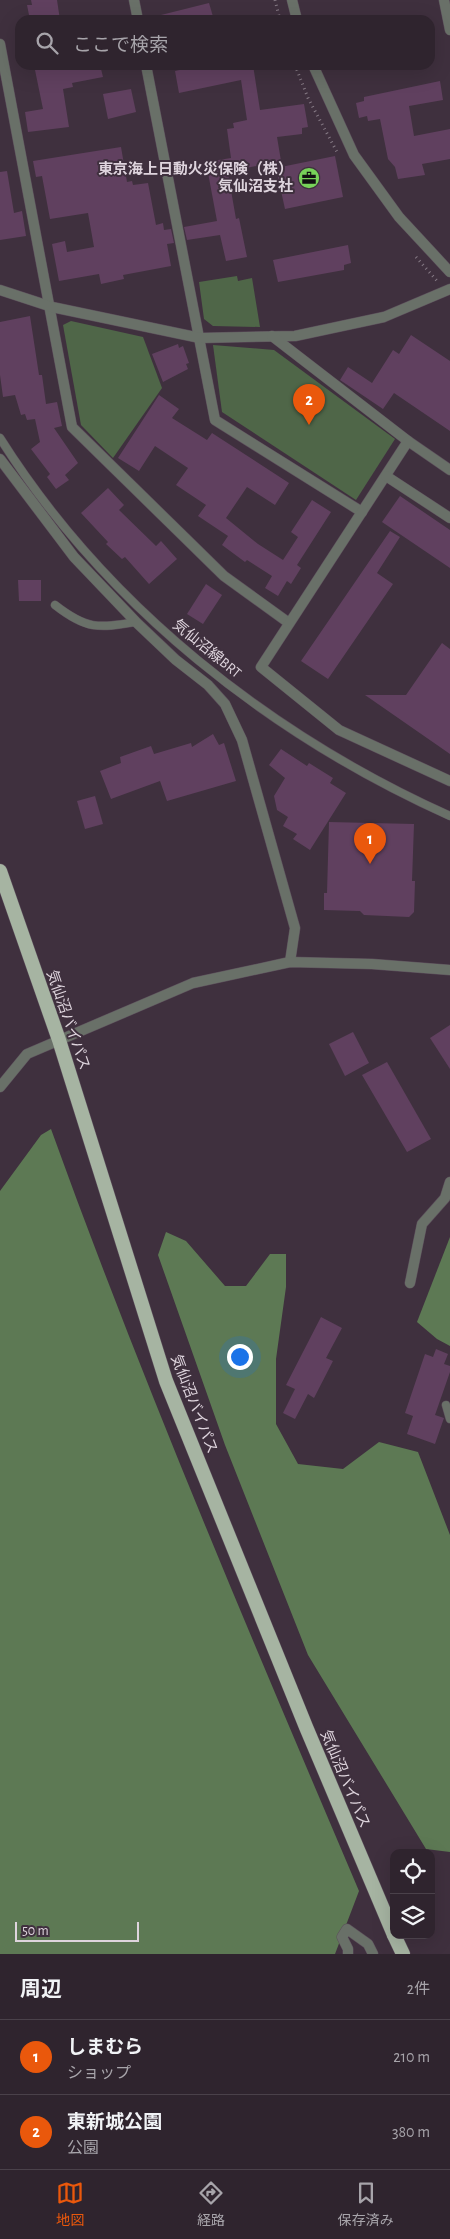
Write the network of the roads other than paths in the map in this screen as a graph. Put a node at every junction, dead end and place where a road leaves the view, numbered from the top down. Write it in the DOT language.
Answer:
graph roads {
  1 [pos="134,0"];
  2 [pos="292,0"];
  3 [pos="444,0"];
  4 [pos="137,15"];
  5 [pos="296,15"];
  6 [pos="450,30"];
  7 [pos="0,44"];
  8 [pos="147,70"];
  9 [pos="315,70"];
  10 [pos="450,272"];
  11 [pos="450,289"];
  12 [pos="0,290"];
  13 [pos="52,307"];
  14 [pos="272,336"];
  15 [pos="200,338"];
  16 [pos="0,438"];
  17 [pos="408,441"];
  18 [pos="0,459"];
  19 [pos="450,470"];
  20 [pos="386,476"];
  21 [pos="362,512"];
  22 [pos="450,518"];
  23 [pos="55,605"];
  24 [pos="136,622"];
  25 [pos="289,623"];
  26 [pos="450,781"];
  27 [pos="450,816"];
  28 [pos="0,871"];
  29 [pos="290,962"];
  30 [pos="450,970"];
  31 [pos="59,1040"];
  32 [pos="0,1086"];
  33 [pos="450,1182"];
  34 [pos="410,1283"];
  35 [pos="446,1406"];
  36 [pos="450,1419"];
  37 [pos="390,1926"];
  38 [pos="396,1939"];
  39 [pos="348,1954"];
  40 [pos="373,1954"];
  41 [pos="403,1954"];
  1 -- 4 [label="street"];
  2 -- 5 [label="street"];
  3 -- 6 [label="street"];
  7 -- 13 [label="street"];
  8 -- 15 [label="street"];
  9 -- 10 [label="street"];
  11 -- 14 [label="street"];
  12 -- 13 [label="street"];
  13 -- 15 [label="street"];
  13 -- 25 [label="street"];
  14 -- 15 [label="street"];
  14 -- 17 [label="street"];
  15 -- 21 [label="street"];
  16 -- 27 [label="lane, 気仙沼線BRT"];
  17 -- 19 [label="street"];
  17 -- 20 [label="street"];
  18 -- 24 [label="street"];
  20 -- 21 [label="street"];
  20 -- 22 [label="street"];
  21 -- 25 [label="street"];
  23 -- 24 [label="lane"];
  24 -- 29 [label="street"];
  25 -- 26 [label="street"];
  28 -- 31 [label="highway, 気仙沼バイパス"];
  29 -- 30 [label="street"];
  29 -- 31 [label="street"];
  31 -- 32 [label="street"];
  31 -- 37 [label="highway, 気仙沼バイパス"];
  33 -- 34 [label="street"];
  35 -- 36 [label="lane"];
  38 -- 41 [label="highway, 気仙沼バイパス"];
  39 -- 40 [label="street"];
}
